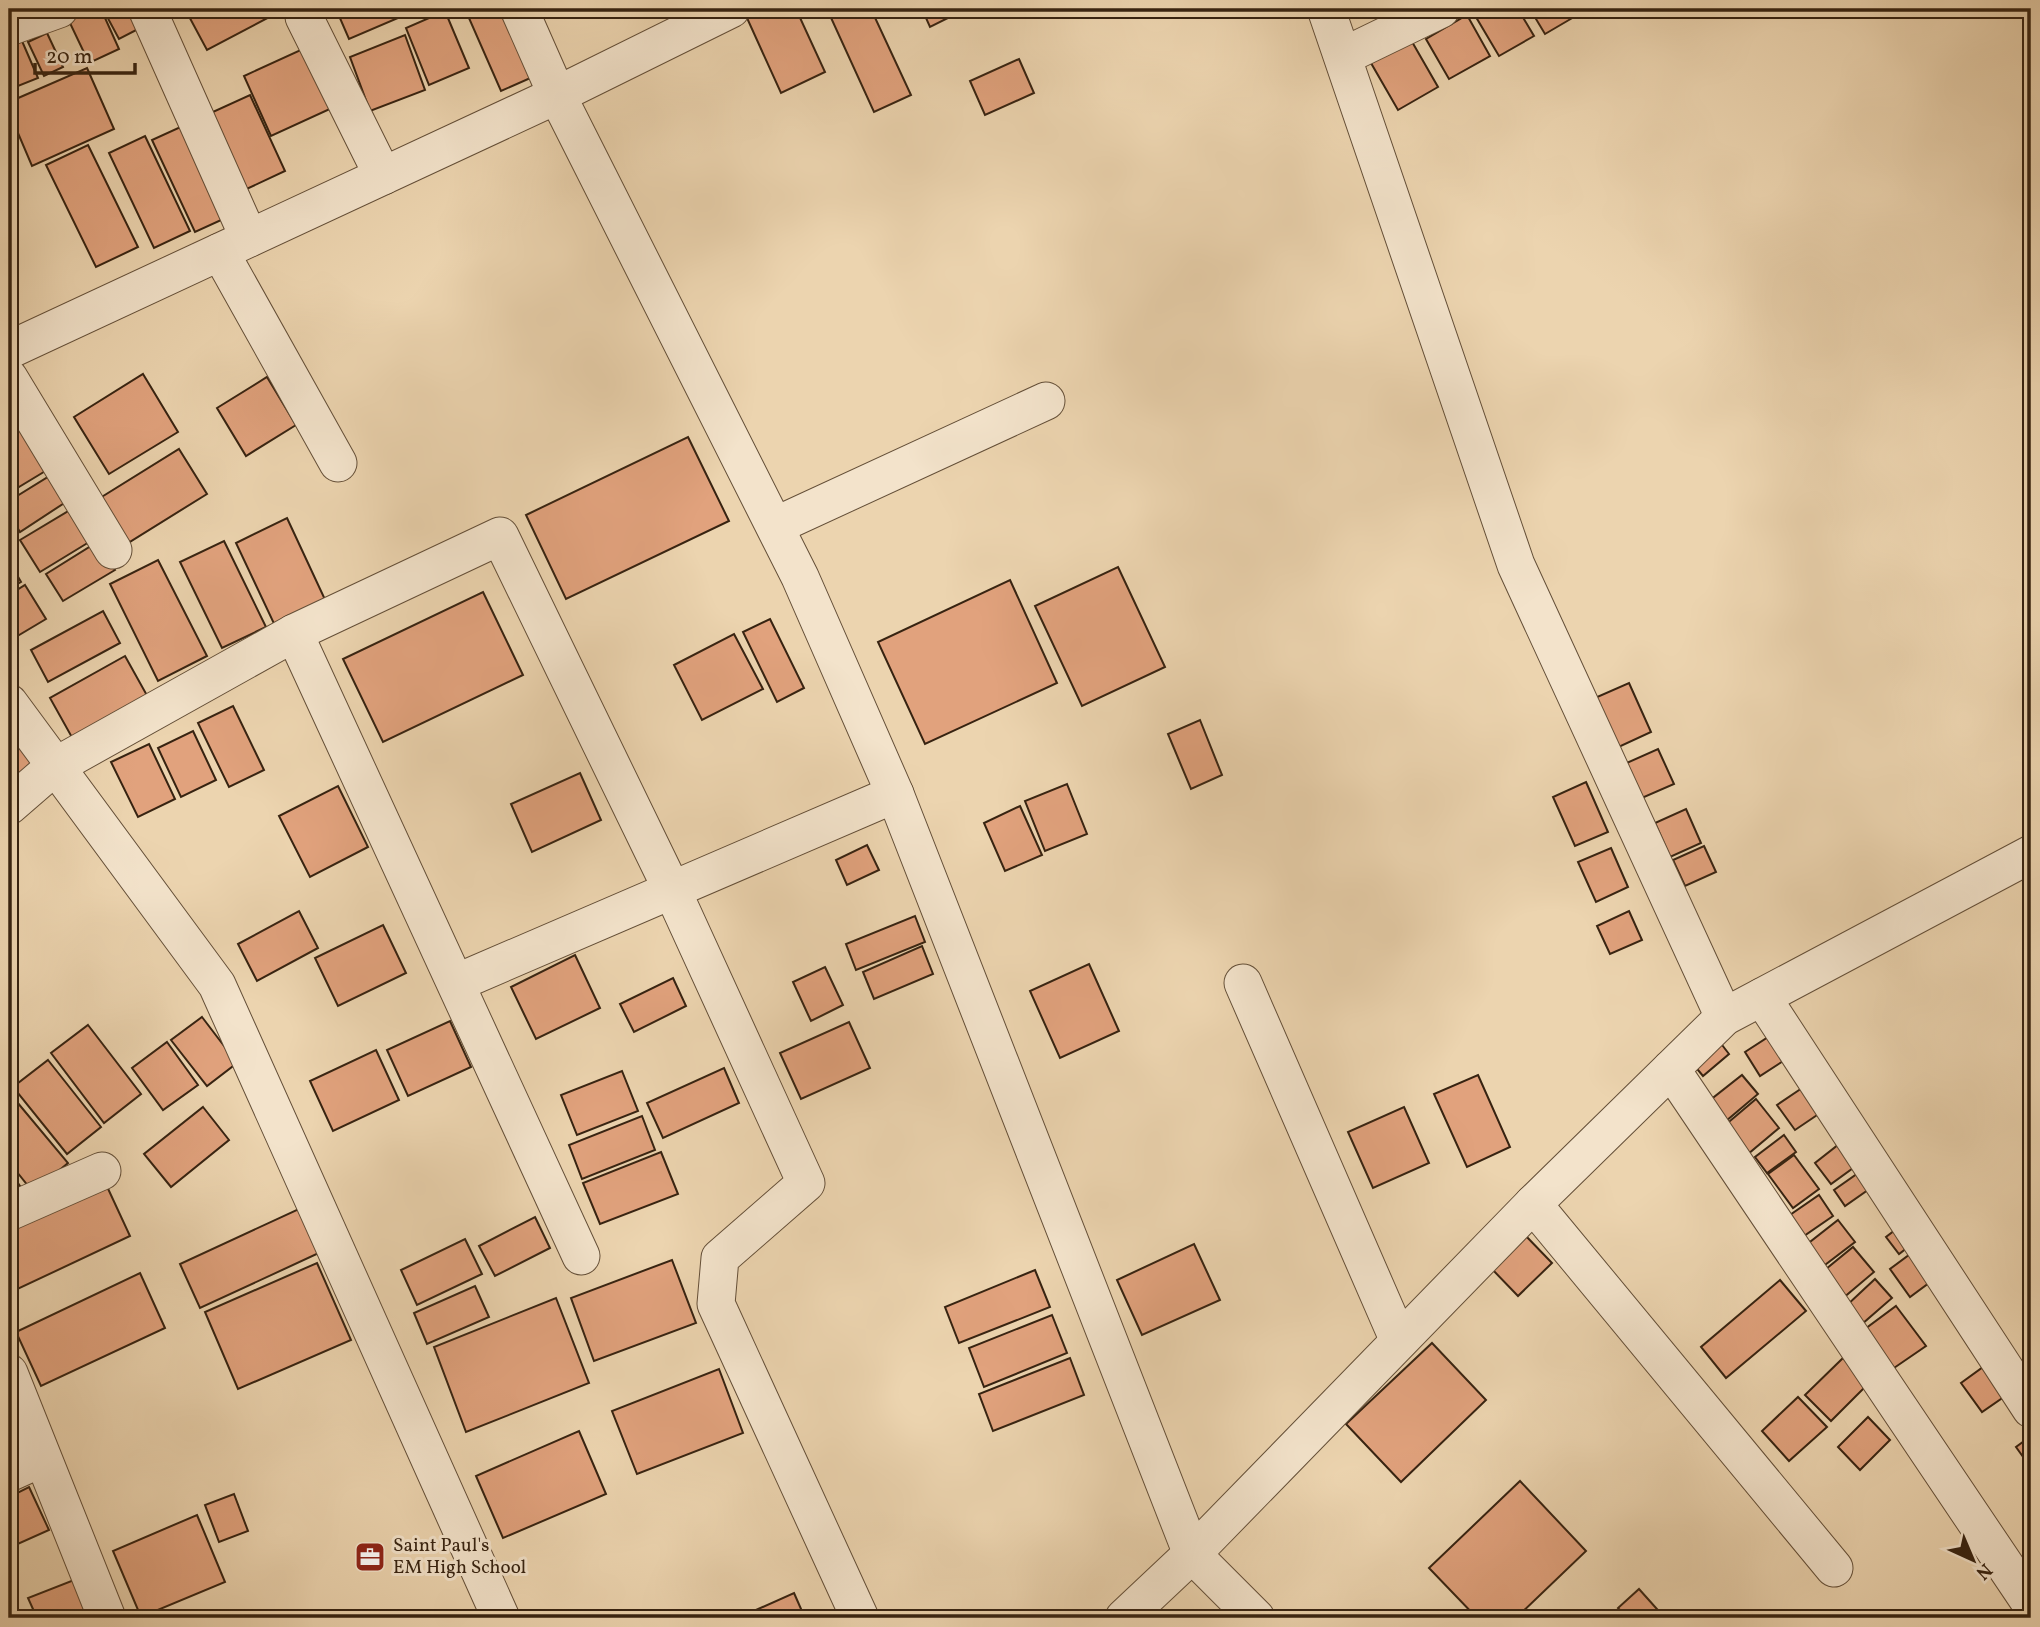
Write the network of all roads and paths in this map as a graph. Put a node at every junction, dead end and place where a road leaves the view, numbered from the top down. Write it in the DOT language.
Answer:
graph roads {
  1 [pos="59,9"];
  2 [pos="147,9"];
  3 [pos="519,9"];
  4 [pos="731,9"];
  5 [pos="1326,9"];
  6 [pos="1441,9"];
  7 [pos="304,17"];
  8 [pos="9,27"];
  9 [pos="1344,56"];
  10 [pos="557,95"];
  11 [pos="383,176"];
  12 [pos="234,245"];
  13 [pos="9,350"];
  14 [pos="9,379"];
  15 [pos="1046,401"];
  16 [pos="338,463"];
  17 [pos="775,526"];
  18 [pos="113,550"];
  19 [pos="294,634"];
  20 [pos="9,703"];
  21 [pos="54,767"];
  22 [pos="895,794"];
  23 [pos="9,806"];
  24 [pos="2031,854"];
  25 [pos="672,890"];
  26 [pos="456,983"];
  27 [pos="1242,983"];
  28 [pos="1762,997"];
  29 [pos="1724,1017"];
  30 [pos="1671,1069"];
  31 [pos="102,1171"];
  32 [pos="1533,1204"];
  33 [pos="9,1212"];
  34 [pos="581,1256"];
  35 [pos="1399,1341"];
  36 [pos="9,1373"];
  37 [pos="2031,1409"];
  38 [pos="41,1458"];
  39 [pos="9,1473"];
  40 [pos="1192,1554"];
  41 [pos="1834,1568"];
  42 [pos="2031,1604"];
  43 [pos="107,1618"];
  44 [pos="501,1618"];
  45 [pos="860,1618"];
  46 [pos="1124,1618"];
  47 [pos="1256,1618"];
  1 -- 8 [label="street"];
  2 -- 12 [label="street"];
  3 -- 10 [label="street"];
  4 -- 10 [label="street"];
  5 -- 9 [label="street"];
  6 -- 9 [label="street"];
  7 -- 11 [label="street"];
  9 -- 29 [label="street"];
  10 -- 11 [label="street"];
  10 -- 17 [label="street"];
  11 -- 12 [label="street"];
  12 -- 13 [label="street"];
  12 -- 16 [label="street"];
  14 -- 18 [label="street"];
  15 -- 17 [label="street"];
  17 -- 22 [label="street"];
  19 -- 21 [label="street"];
  19 -- 25 [label="street"];
  19 -- 26 [label="street"];
  20 -- 21 [label="street"];
  21 -- 23 [label="street"];
  21 -- 44 [label="street"];
  22 -- 25 [label="street"];
  22 -- 40 [label="street"];
  24 -- 28 [label="street"];
  25 -- 26 [label="street"];
  25 -- 45 [label="street"];
  26 -- 34 [label="street"];
  27 -- 35 [label="street"];
  28 -- 29 [label="street"];
  28 -- 37 [label="street"];
  29 -- 30 [label="street"];
  30 -- 32 [label="street"];
  30 -- 42 [label="street"];
  31 -- 33 [label="street"];
  32 -- 35 [label="street"];
  32 -- 41 [label="street"];
  35 -- 40 [label="street"];
  36 -- 38 [label="street"];
  38 -- 39 [label="street"];
  38 -- 43 [label="street"];
  40 -- 46 [label="street"];
  40 -- 47 [label="street"];
}
